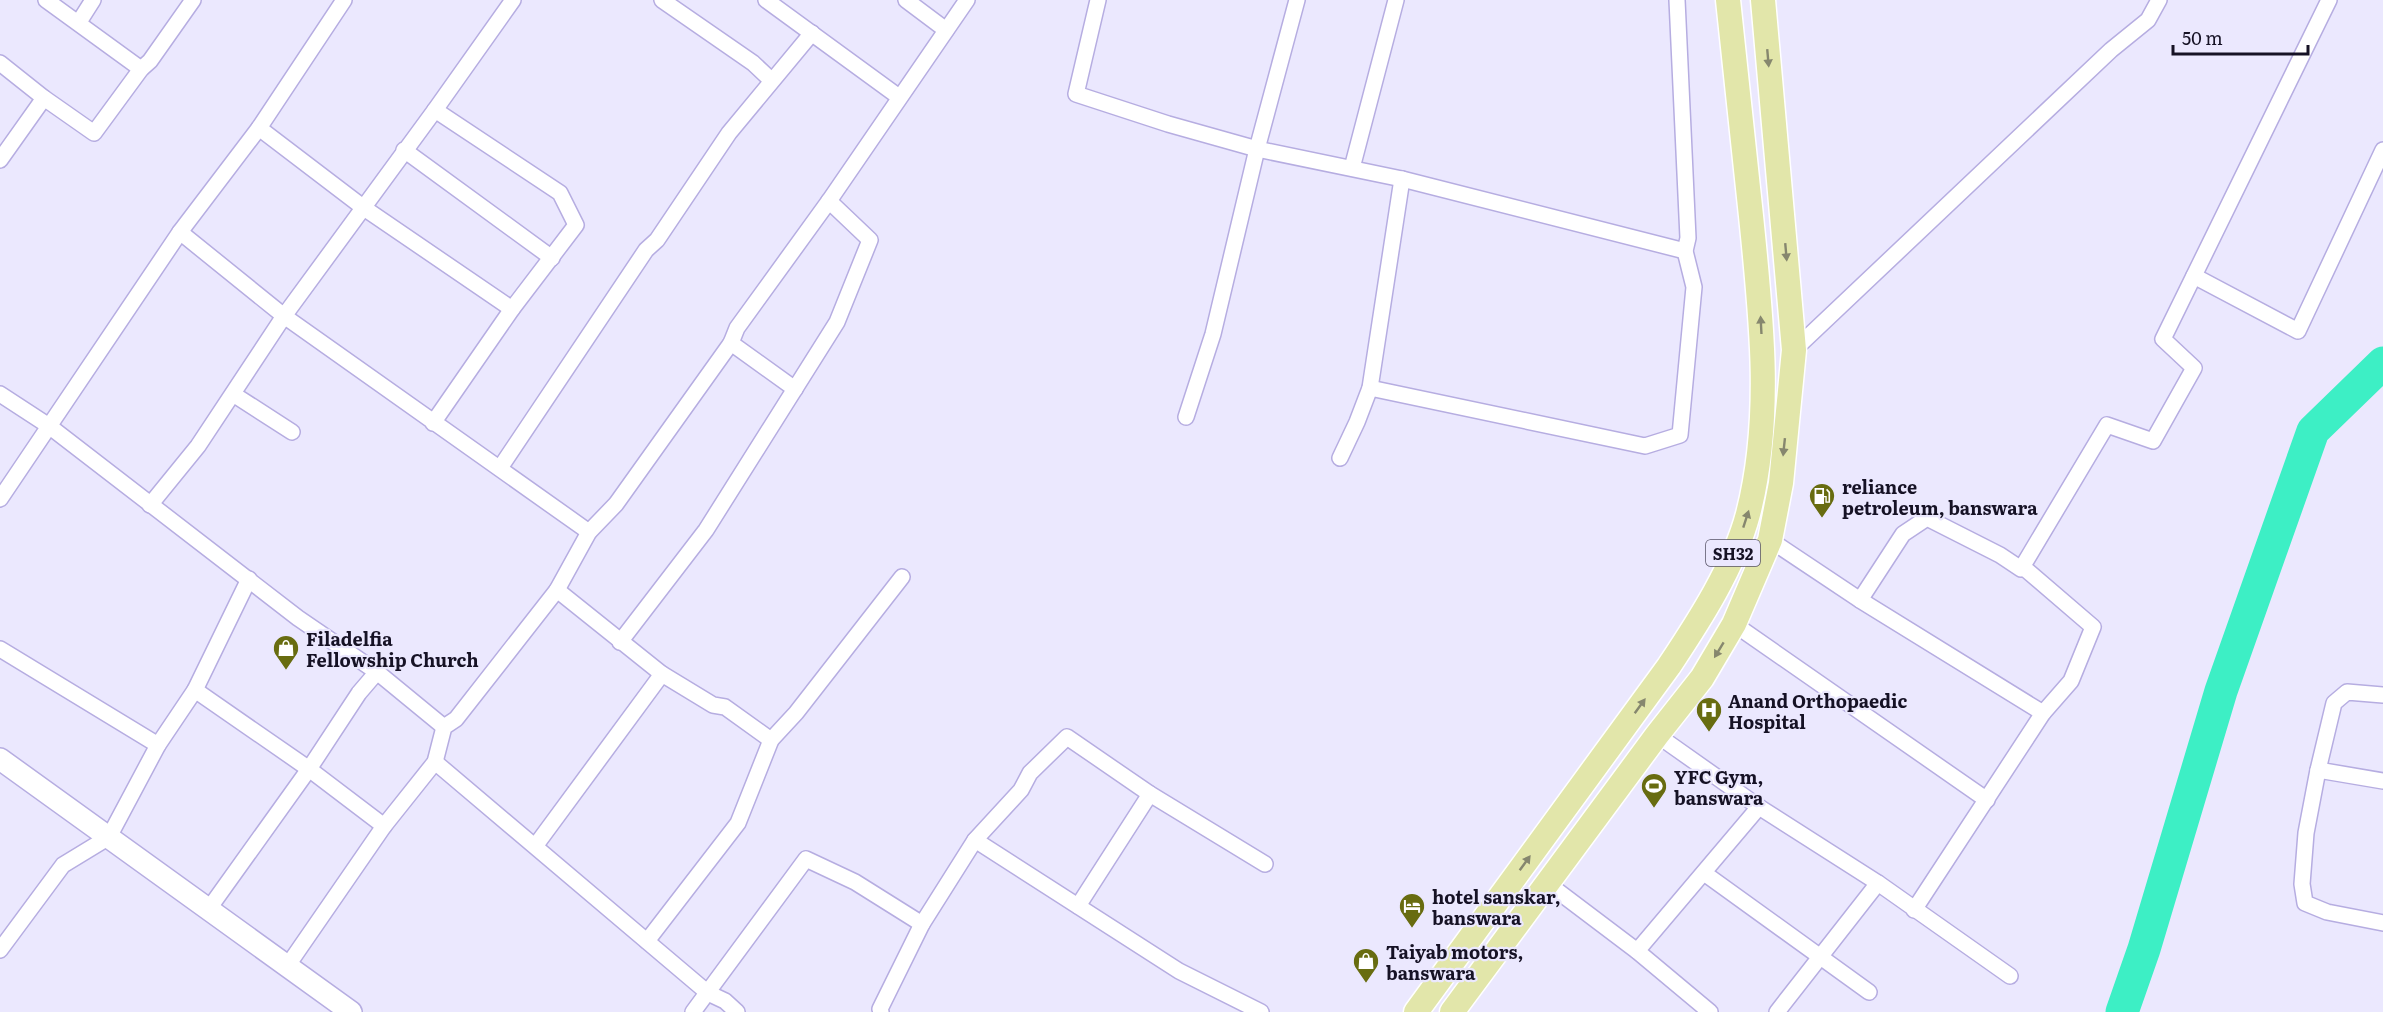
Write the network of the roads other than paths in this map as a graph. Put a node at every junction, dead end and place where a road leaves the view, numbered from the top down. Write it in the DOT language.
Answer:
graph roads {
  1 [pos="46,0"];
  2 [pos="93,0"];
  3 [pos="193,0"];
  4 [pos="344,0"];
  5 [pos="513,0"];
  6 [pos="662,0"];
  7 [pos="766,0"];
  8 [pos="906,0"];
  9 [pos="966,0"];
  10 [pos="1098,0"];
  11 [pos="1297,0"];
  12 [pos="1396,0"];
  13 [pos="1677,0"];
  14 [pos="1728,0"];
  15 [pos="1763,0"];
  16 [pos="2158,0"];
  17 [pos="2329,0"];
  18 [pos="79,22"];
  19 [pos="946,30"];
  20 [pos="812,33"];
  21 [pos="0,63"];
  22 [pos="141,69"];
  23 [pos="771,81"];
  24 [pos="899,97"];
  25 [pos="44,98"];
  26 [pos="435,110"];
  27 [pos="259,128"];
  28 [pos="1257,149"];
  29 [pos="404,150"];
  30 [pos="2383,150"];
  31 [pos="0,160"];
  32 [pos="1352,168"];
  33 [pos="1402,179"];
  34 [pos="829,201"];
  35 [pos="364,208"];
  36 [pos="180,232"];
  37 [pos="1685,250"];
  38 [pos="552,258"];
  39 [pos="2194,276"];
  40 [pos="512,309"];
  41 [pos="284,316"];
  42 [pos="731,343"];
  43 [pos="1794,350"];
  44 [pos="795,388"];
  45 [pos="1370,388"];
  46 [pos="0,394"];
  47 [pos="233,394"];
  48 [pos="1186,417"];
  49 [pos="433,423"];
  50 [pos="50,426"];
  51 [pos="292,432"];
  52 [pos="1340,458"];
  53 [pos="500,468"];
  54 [pos="0,499"];
  55 [pos="150,506"];
  56 [pos="589,532"];
  57 [pos="1770,540"];
  58 [pos="2023,567"];
  59 [pos="902,577"];
  60 [pos="249,579"];
  61 [pos="557,590"];
  62 [pos="1860,600"];
  63 [pos="1734,624"];
  64 [pos="620,642"];
  65 [pos="0,649"];
  66 [pos="377,672"];
  67 [pos="662,674"];
  68 [pos="195,690"];
  69 [pos="2383,695"];
  70 [pos="2043,713"];
  71 [pos="444,727"];
  72 [pos="1656,735"];
  73 [pos="771,740"];
  74 [pos="158,745"];
  75 [pos="0,759"];
  76 [pos="435,762"];
  77 [pos="309,770"];
  78 [pos="2318,770"];
  79 [pos="2383,781"];
  80 [pos="1149,794"];
  81 [pos="1987,800"];
  82 [pos="1759,807"];
  83 [pos="384,826"];
  84 [pos="108,837"];
  85 [pos="975,840"];
  86 [pos="536,845"];
  87 [pos="1265,864"];
  88 [pos="1704,873"];
  89 [pos="1547,883"];
  90 [pos="1878,883"];
  91 [pos="1078,906"];
  92 [pos="208,910"];
  93 [pos="1914,910"];
  94 [pos="2383,923"];
  95 [pos="922,924"];
  96 [pos="647,941"];
  97 [pos="0,950"];
  98 [pos="1637,951"];
  99 [pos="1820,957"];
  100 [pos="286,967"];
  101 [pos="2010,976"];
  102 [pos="1869,992"];
  103 [pos="708,993"];
  104 [pos="351,1012"];
  105 [pos="693,1012"];
  106 [pos="737,1012"];
  107 [pos="881,1012"];
  108 [pos="1261,1012"];
  109 [pos="1416,1012"];
  110 [pos="1452,1012"];
  111 [pos="1710,1012"];
  112 [pos="1777,1012"];
  1 -- 18 [label="street"];
  2 -- 18 [label="street"];
  3 -- 22 [label="street"];
  4 -- 27 [label="street"];
  5 -- 26 [label="street"];
  6 -- 23 [label="street"];
  7 -- 20 [label="street"];
  8 -- 19 [label="street"];
  9 -- 19 [label="street"];
  10 -- 28 [label="street"];
  11 -- 28 [label="street"];
  12 -- 32 [label="street"];
  13 -- 37 [label="street"];
  109 -- 14 [label="main road, SH32, one-way"];
  15 -- 43 [label="main road, SH32, one-way"];
  16 -- 43 [label="street"];
  17 -- 39 [label="street"];
  18 -- 22 [label="street"];
  19 -- 24 [label="street"];
  20 -- 23 [label="street"];
  20 -- 24 [label="street"];
  21 -- 25 [label="street"];
  22 -- 25 [label="street"];
  23 -- 53 [label="street"];
  24 -- 34 [label="street"];
  25 -- 31 [label="street"];
  26 -- 29 [label="street"];
  26 -- 38 [label="street"];
  27 -- 35 [label="street"];
  27 -- 36 [label="street"];
  28 -- 32 [label="street"];
  28 -- 48 [label="street"];
  29 -- 35 [label="street"];
  29 -- 38 [label="street"];
  30 -- 39 [label="street"];
  32 -- 33 [label="street"];
  33 -- 37 [label="street"];
  33 -- 45 [label="street"];
  34 -- 42 [label="street"];
  34 -- 44 [label="street"];
  35 -- 40 [label="street"];
  35 -- 41 [label="street"];
  36 -- 41 [label="street"];
  36 -- 50 [label="street"];
  37 -- 45 [label="street"];
  38 -- 40 [label="street"];
  39 -- 58 [label="street"];
  40 -- 49 [label="street"];
  41 -- 47 [label="street"];
  41 -- 49 [label="street"];
  42 -- 44 [label="street"];
  42 -- 56 [label="street"];
  43 -- 57 [label="main road, SH32, one-way"];
  44 -- 64 [label="street"];
  45 -- 52 [label="street"];
  46 -- 50 [label="street"];
  47 -- 51 [label="street"];
  47 -- 55 [label="street"];
  49 -- 53 [label="street"];
  50 -- 54 [label="street"];
  50 -- 55 [label="street"];
  53 -- 56 [label="street"];
  55 -- 60 [label="street"];
  56 -- 61 [label="street"];
  57 -- 62 [label="street"];
  57 -- 63 [label="main road, SH32"];
  58 -- 62 [label="street"];
  58 -- 70 [label="street"];
  59 -- 73 [label="street"];
  60 -- 66 [label="street"];
  60 -- 68 [label="street"];
  61 -- 64 [label="street"];
  61 -- 71 [label="street"];
  62 -- 70 [label="street"];
  63 -- 72 [label="main road, SH32, one-way"];
  63 -- 81 [label="street"];
  64 -- 67 [label="street"];
  65 -- 74 [label="street"];
  66 -- 71 [label="street"];
  66 -- 77 [label="street"];
  67 -- 73 [label="street"];
  67 -- 86 [label="street"];
  68 -- 74 [label="street"];
  68 -- 77 [label="street"];
  69 -- 78 [label="street"];
  70 -- 81 [label="street"];
  71 -- 76 [label="street"];
  72 -- 82 [label="street"];
  72 -- 89 [label="main road, SH32"];
  73 -- 96 [label="street"];
  74 -- 84 [label="street"];
  75 -- 84 [label="main road"];
  76 -- 83 [label="street"];
  76 -- 86 [label="street"];
  77 -- 83 [label="street"];
  77 -- 92 [label="street"];
  78 -- 79 [label="street"];
  78 -- 94 [label="street"];
  80 -- 85 [label="street"];
  80 -- 87 [label="street"];
  80 -- 91 [label="street"];
  81 -- 93 [label="street"];
  82 -- 88 [label="street"];
  82 -- 90 [label="street"];
  83 -- 100 [label="street"];
  84 -- 92 [label="main road"];
  84 -- 97 [label="street"];
  85 -- 91 [label="street"];
  85 -- 95 [label="street"];
  86 -- 96 [label="street"];
  88 -- 98 [label="street"];
  88 -- 99 [label="street"];
  89 -- 98 [label="street"];
  89 -- 110 [label="main road, SH32"];
  90 -- 93 [label="street"];
  90 -- 99 [label="street"];
  91 -- 108 [label="street"];
  92 -- 100 [label="main road"];
  93 -- 101 [label="street"];
  95 -- 103 [label="street"];
  95 -- 107 [label="street"];
  96 -- 103 [label="street"];
  98 -- 111 [label="street"];
  99 -- 102 [label="street"];
  99 -- 112 [label="street"];
  100 -- 104 [label="main road"];
  103 -- 105 [label="street"];
  103 -- 106 [label="street"];
}
